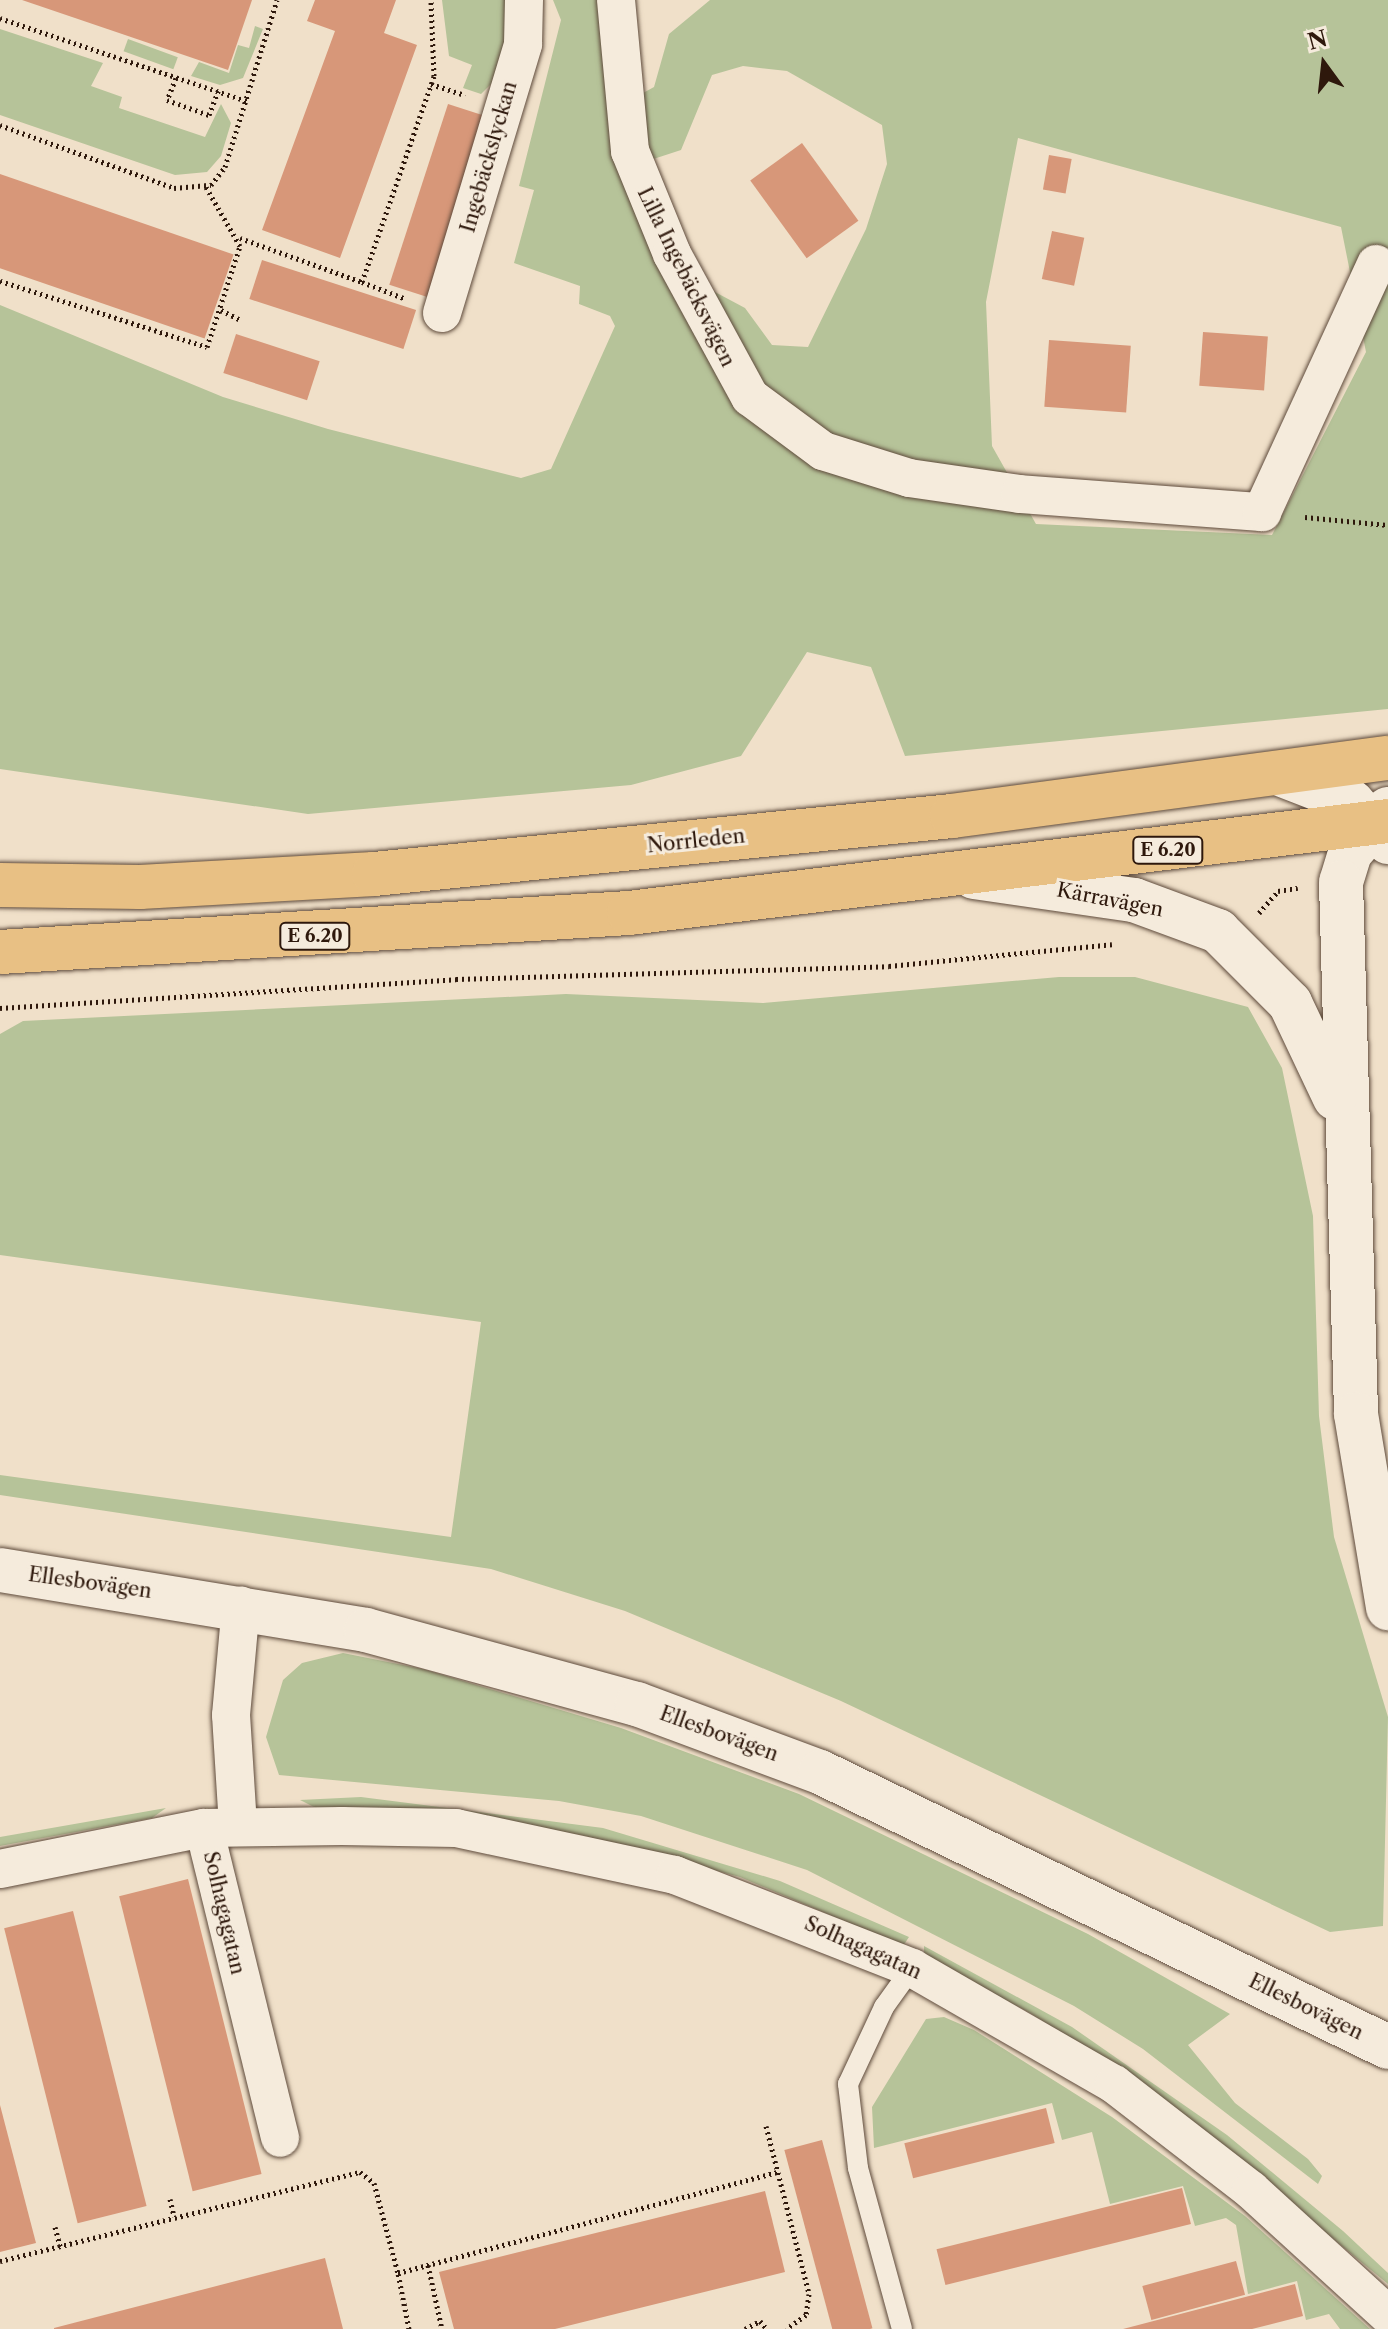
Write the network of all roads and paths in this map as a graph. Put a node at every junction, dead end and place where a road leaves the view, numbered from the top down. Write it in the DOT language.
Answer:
graph roads {
  1 [pos="277,0"];
  2 [pos="431,0"];
  3 [pos="524,0"];
  4 [pos="616,0"];
  5 [pos="0,18"];
  6 [pos="176,78"];
  7 [pos="218,91"];
  8 [pos="247,101"];
  9 [pos="0,125"];
  10 [pos="206,187"];
  11 [pos="240,238"];
  12 [pos="1376,264"];
  13 [pos="0,281"];
  14 [pos="221,310"];
  15 [pos="442,313"];
  16 [pos="241,320"];
  17 [pos="1262,512"];
  18 [pos="1388,525"];
  19 [pos="1388,758"];
  20 [pos="1285,776"];
  21 [pos="1385,824"];
  22 [pos="961,876"];
  23 [pos="1341,882"];
  24 [pos="0,885"];
  25 [pos="1236,943"];
  26 [pos="1129,946"];
  27 [pos="0,952"];
  28 [pos="0,1008"];
  29 [pos="1343,1119"];
  30 [pos="0,1570"];
  31 [pos="241,1605"];
  32 [pos="1388,1608"];
  33 [pos="221,1827"];
  34 [pos="0,1869"];
  35 [pos="912,1968"];
  36 [pos="1388,2047"];
  37 [pos="766,2126"];
  38 [pos="280,2138"];
  39 [pos="778,2172"];
  40 [pos="170,2199"];
  41 [pos="174,2217"];
  42 [pos="55,2227"];
  43 [pos="60,2246"];
  44 [pos="0,2261"];
  45 [pos="428,2265"];
  46 [pos="398,2273"];
  47 [pos="1388,2315"];
  48 [pos="409,2329"];
  49 [pos="442,2329"];
  50 [pos="745,2329"];
  51 [pos="767,2329"];
  52 [pos="786,2329"];
  53 [pos="902,2329"];
  1 -- 8 [label="path"];
  2 -- 11 [label="path"];
  3 -- 15 [label="street, Ingebäckslyckan"];
  4 -- 17 [label="street, Lilla Ingebäcksvägen"];
  5 -- 6 [label="path"];
  6 -- 7 [label="path"];
  6 -- 7 [label="path"];
  7 -- 8 [label="path"];
  8 -- 10 [label="path"];
  9 -- 10 [label="path"];
  10 -- 11 [label="path"];
  11 -- 14 [label="path"];
  12 -- 17 [label="street"];
  13 -- 14 [label="path"];
  14 -- 16 [label="path"];
  17 -- 18 [label="path"];
  19 -- 20 [label="highway, Norrleden"];
  20 -- 21 [label="main road"];
  20 -- 24 [label="highway, Norrleden"];
  21 -- 22 [label="highway, E 6.20"];
  21 -- 23 [label="main road, Kärravägen"];
  22 -- 25 [label="main road, Kärravägen"];
  22 -- 27 [label="highway, E 6.20"];
  23 -- 25 [label="path"];
  23 -- 29 [label="main road, Kärravägen"];
  25 -- 29 [label="main road, Kärravägen"];
  26 -- 28 [label="path"];
  29 -- 32 [label="main road, Kärravägen"];
  30 -- 31 [label="main road, Ellesbovägen"];
  31 -- 33 [label="street, Solhagagatan"];
  31 -- 36 [label="main road, Ellesbovägen"];
  33 -- 34 [label="street, Solhagagatan"];
  33 -- 35 [label="street, Solhagagatan"];
  33 -- 38 [label="street, Solhagagatan"];
  35 -- 47 [label="street, Solhagagatan"];
  35 -- 53 [label="lane"];
  37 -- 39 [label="path"];
  39 -- 45 [label="path"];
  39 -- 52 [label="path"];
  40 -- 41 [label="path"];
  41 -- 43 [label="path"];
  41 -- 46 [label="path"];
  42 -- 43 [label="path"];
  43 -- 44 [label="path"];
  45 -- 46 [label="path"];
  45 -- 49 [label="path"];
  46 -- 48 [label="path"];
  50 -- 51 [label="path"];
}
